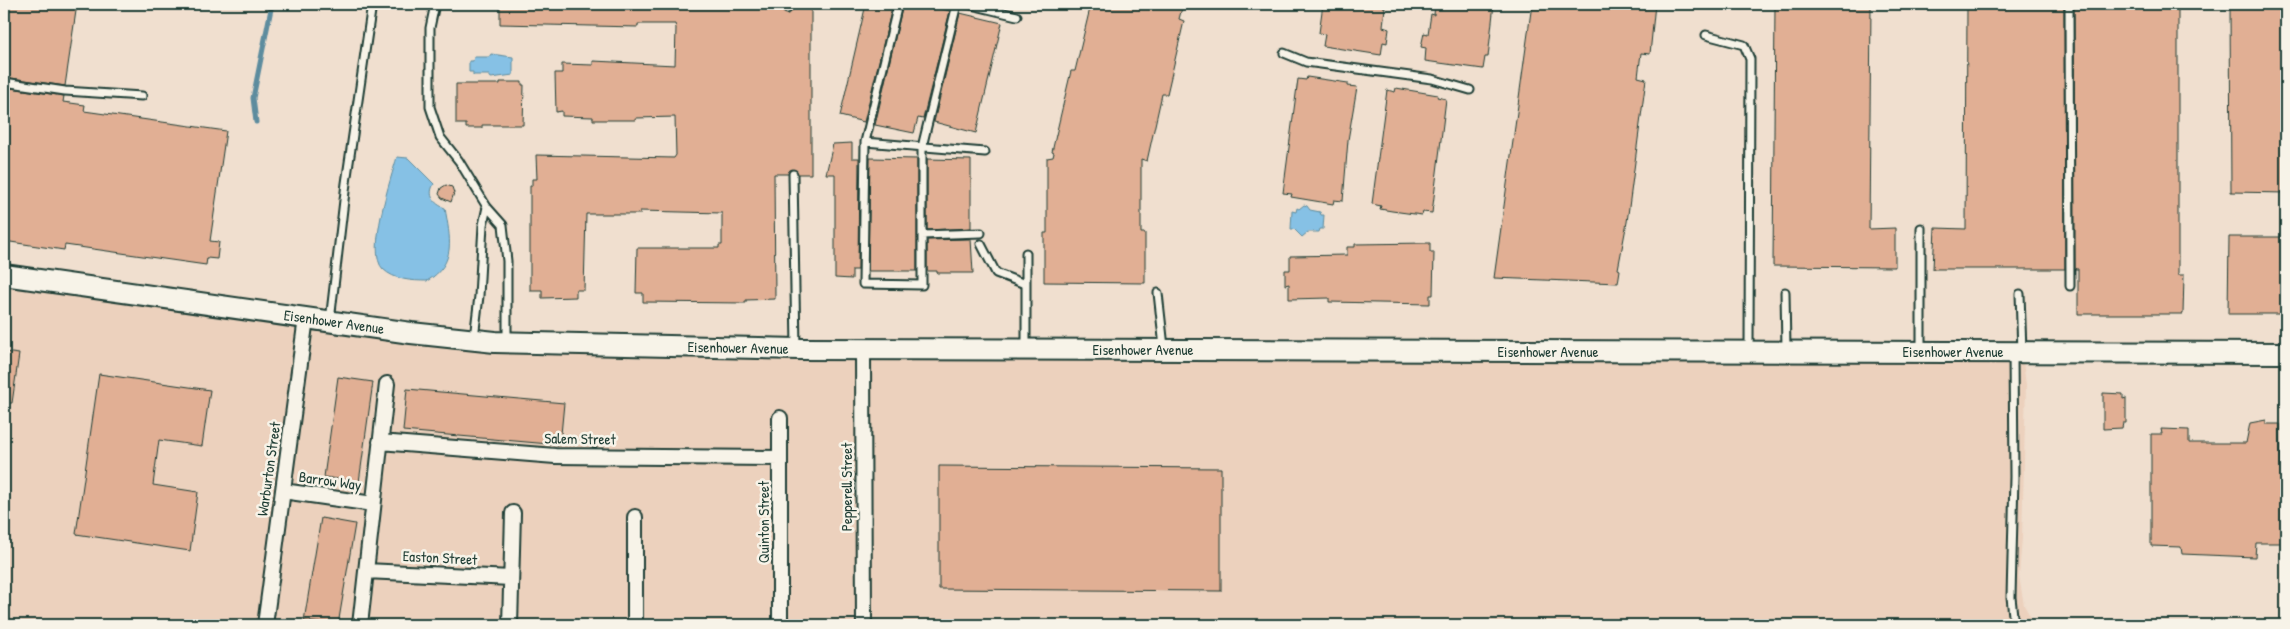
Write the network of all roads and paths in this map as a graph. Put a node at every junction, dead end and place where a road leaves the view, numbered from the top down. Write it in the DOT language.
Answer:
graph roads {
  1 [pos="372,4"];
  2 [pos="435,4"];
  3 [pos="898,4"];
  4 [pos="957,4"];
  5 [pos="967,4"];
  6 [pos="2068,4"];
  7 [pos="1017,16"];
  8 [pos="1706,35"];
  9 [pos="1284,53"];
  10 [pos="4,82"];
  11 [pos="1470,90"];
  12 [pos="142,96"];
  13 [pos="865,142"];
  14 [pos="922,147"];
  15 [pos="986,152"];
  16 [pos="793,174"];
  17 [pos="488,207"];
  18 [pos="1921,228"];
  19 [pos="981,233"];
  20 [pos="922,235"];
  21 [pos="981,244"];
  22 [pos="1026,253"];
  23 [pos="4,275"];
  24 [pos="1025,284"];
  25 [pos="2070,286"];
  26 [pos="1785,292"];
  27 [pos="1158,293"];
  28 [pos="2020,294"];
  29 [pos="306,318"];
  30 [pos="330,321"];
  31 [pos="474,340"];
  32 [pos="507,342"];
  33 [pos="796,349"];
  34 [pos="863,349"];
  35 [pos="1026,350"];
  36 [pos="1164,350"];
  37 [pos="1749,352"];
  38 [pos="1786,352"];
  39 [pos="1921,352"];
  40 [pos="2018,353"];
  41 [pos="2286,353"];
  42 [pos="387,384"];
  43 [pos="780,418"];
  44 [pos="380,442"];
  45 [pos="780,458"];
  46 [pos="283,491"];
  47 [pos="373,504"];
  48 [pos="513,513"];
  49 [pos="635,517"];
  50 [pos="366,571"];
  51 [pos="511,578"];
  52 [pos="265,625"];
  53 [pos="360,625"];
  54 [pos="510,625"];
  55 [pos="635,625"];
  56 [pos="780,625"];
  57 [pos="864,625"];
  58 [pos="2014,625"];
  1 -- 30 [label="lane"];
  2 -- 17 [label="lane"];
  3 -- 13 [label="lane"];
  4 -- 14 [label="lane"];
  5 -- 7 [label="lane"];
  6 -- 25 [label="lane"];
  8 -- 37 [label="lane"];
  9 -- 11 [label="lane"];
  10 -- 12 [label="lane"];
  13 -- 14 [label="lane"];
  13 -- 20 [label="lane"];
  14 -- 15 [label="lane"];
  14 -- 20 [label="lane"];
  16 -- 33 [label="lane"];
  17 -- 31 [label="lane"];
  17 -- 32 [label="lane"];
  18 -- 39 [label="lane"];
  19 -- 20 [label="lane"];
  21 -- 24 [label="lane"];
  22 -- 24 [label="lane"];
  23 -- 29 [label="main road, Eisenhower Avenue"];
  24 -- 35 [label="lane"];
  26 -- 38 [label="lane"];
  27 -- 36 [label="lane"];
  28 -- 40 [label="lane"];
  29 -- 30 [label="main road, Eisenhower Avenue"];
  29 -- 46 [label="street, Warburton Street"];
  30 -- 31 [label="main road, Eisenhower Avenue"];
  31 -- 32 [label="main road, Eisenhower Avenue"];
  32 -- 33 [label="main road, Eisenhower Avenue"];
  33 -- 34 [label="main road, Eisenhower Avenue"];
  34 -- 35 [label="main road, Eisenhower Avenue"];
  34 -- 57 [label="street, Pepperell Street"];
  35 -- 36 [label="main road, Eisenhower Avenue"];
  36 -- 37 [label="main road, Eisenhower Avenue"];
  37 -- 38 [label="main road, Eisenhower Avenue"];
  38 -- 39 [label="main road, Eisenhower Avenue"];
  39 -- 40 [label="main road, Eisenhower Avenue"];
  40 -- 41 [label="main road, Eisenhower Avenue"];
  40 -- 58 [label="lane"];
  42 -- 44 [label="street"];
  43 -- 45 [label="street, Quinton Street"];
  44 -- 45 [label="street, Salem Street"];
  44 -- 47 [label="street"];
  45 -- 56 [label="street, Quinton Street"];
  46 -- 47 [label="street, Barrow Way"];
  46 -- 52 [label="street, Warburton Street"];
  47 -- 50 [label="street"];
  48 -- 51 [label="street"];
  49 -- 55 [label="street"];
  50 -- 51 [label="street, Easton Street"];
  50 -- 53 [label="street"];
  51 -- 54 [label="street"];
}
